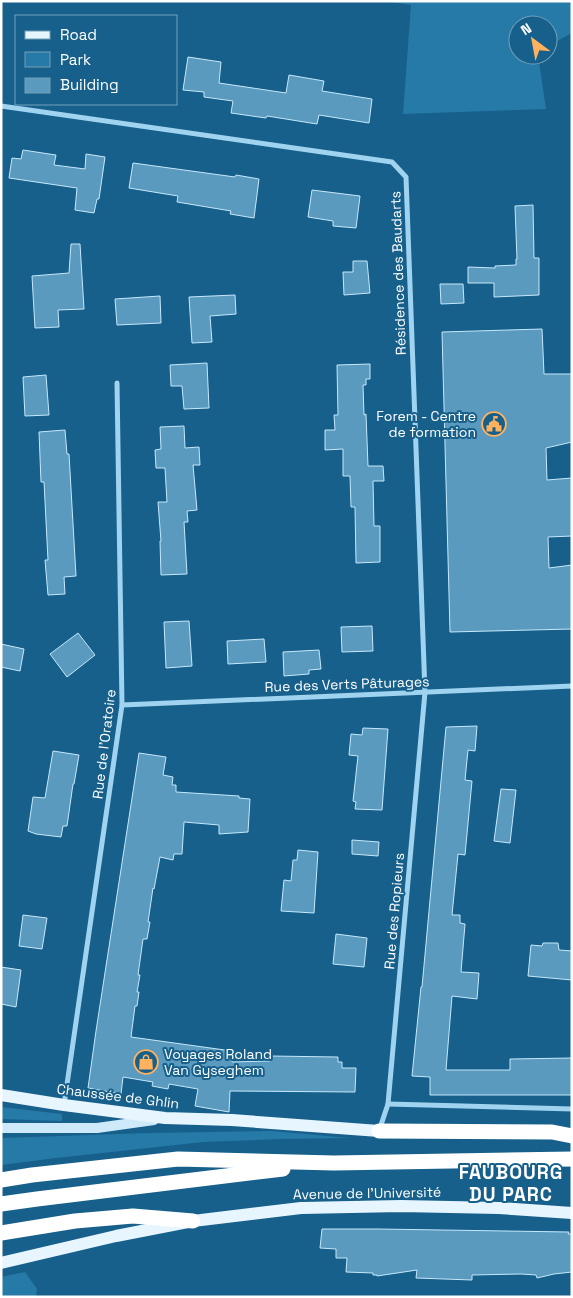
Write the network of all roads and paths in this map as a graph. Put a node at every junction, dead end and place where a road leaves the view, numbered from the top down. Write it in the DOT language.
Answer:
graph roads {
  1 [pos="1,106"];
  2 [pos="117,382"];
  3 [pos="572,686"];
  4 [pos="424,692"];
  5 [pos="122,705"];
  6 [pos="1,1095"];
  7 [pos="388,1104"];
  8 [pos="64,1105"];
  9 [pos="572,1109"];
  10 [pos="165,1118"];
  11 [pos="1,1128"];
  12 [pos="379,1131"];
  13 [pos="572,1136"];
  14 [pos="572,1159"];
  15 [pos="334,1163"];
  16 [pos="1,1180"];
  17 [pos="1,1204"];
  18 [pos="572,1212"];
  19 [pos="193,1221"];
  20 [pos="1,1233"];
  21 [pos="1,1263"];
  1 -- 4 [label="street, Résidence des Baudarts"];
  2 -- 5 [label="street, Rue de l'Oratoire"];
  3 -- 4 [label="street, Rue des Verts Pâturages"];
  4 -- 5 [label="street, Rue des Verts Pâturages"];
  4 -- 7 [label="street, Rue des Ropieurs"];
  5 -- 8 [label="street, Rue de l'Oratoire"];
  6 -- 8 [label="main road, Chaussée de Ghlin"];
  7 -- 9 [label="street"];
  7 -- 12 [label="street, Rue des Ropieurs"];
  8 -- 10 [label="main road, Chaussée de Ghlin"];
  10 -- 11 [label="street"];
  10 -- 12 [label="main road, Chaussée de Ghlin"];
  12 -- 13 [label="highway"];
  14 -- 15 [label="highway"];
  15 -- 16 [label="highway"];
  15 -- 17 [label="highway"];
  18 -- 19 [label="main road, Avenue de l'Université"];
  19 -- 20 [label="highway"];
  19 -- 21 [label="main road, Avenue de l'Université"];
}
